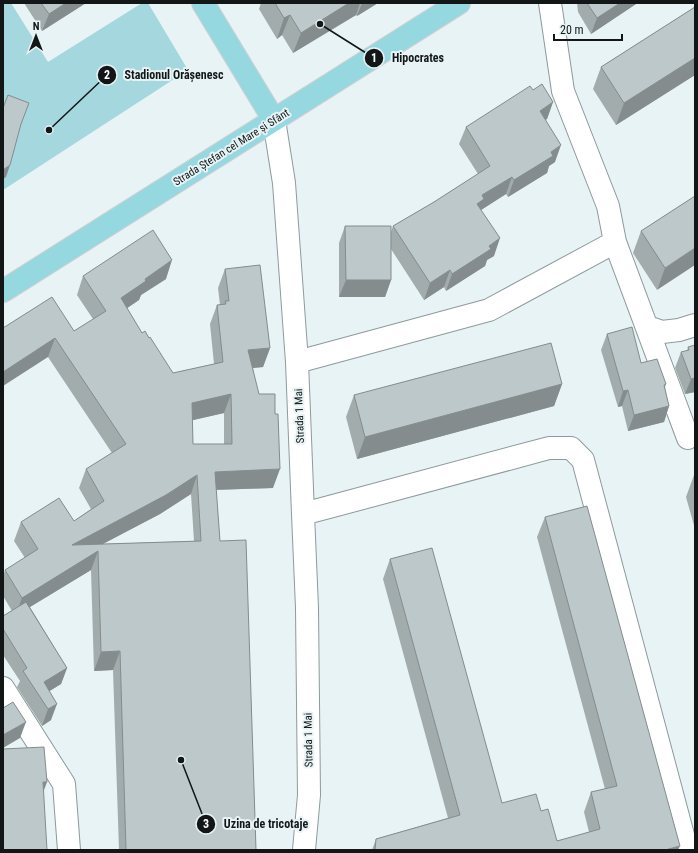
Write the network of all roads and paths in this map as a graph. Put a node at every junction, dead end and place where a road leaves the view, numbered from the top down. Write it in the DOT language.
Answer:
graph roads {
  1 [pos="203,3"];
  2 [pos="459,3"];
  3 [pos="550,3"];
  4 [pos="274,120"];
  5 [pos="615,242"];
  6 [pos="3,291"];
  7 [pos="695,325"];
  8 [pos="647,327"];
  9 [pos="297,362"];
  10 [pos="688,438"];
  11 [pos="303,514"];
  12 [pos="3,688"];
  13 [pos="69,850"];
  14 [pos="304,850"];
  15 [pos="687,850"];
  1 -- 4 [label="main road, Strada 1 Mai"];
  2 -- 4 [label="main road, Strada Ștefan cel Mare și Sfânt"];
  3 -- 5 [label="street"];
  4 -- 6 [label="main road, Strada Ștefan cel Mare și Sfânt"];
  4 -- 9 [label="street, Strada 1 Mai"];
  5 -- 8 [label="street"];
  5 -- 9 [label="street"];
  7 -- 8 [label="street"];
  8 -- 10 [label="street"];
  9 -- 11 [label="street, Strada 1 Mai"];
  11 -- 14 [label="street, Strada 1 Mai"];
  11 -- 15 [label="street"];
  12 -- 13 [label="street"];
}
